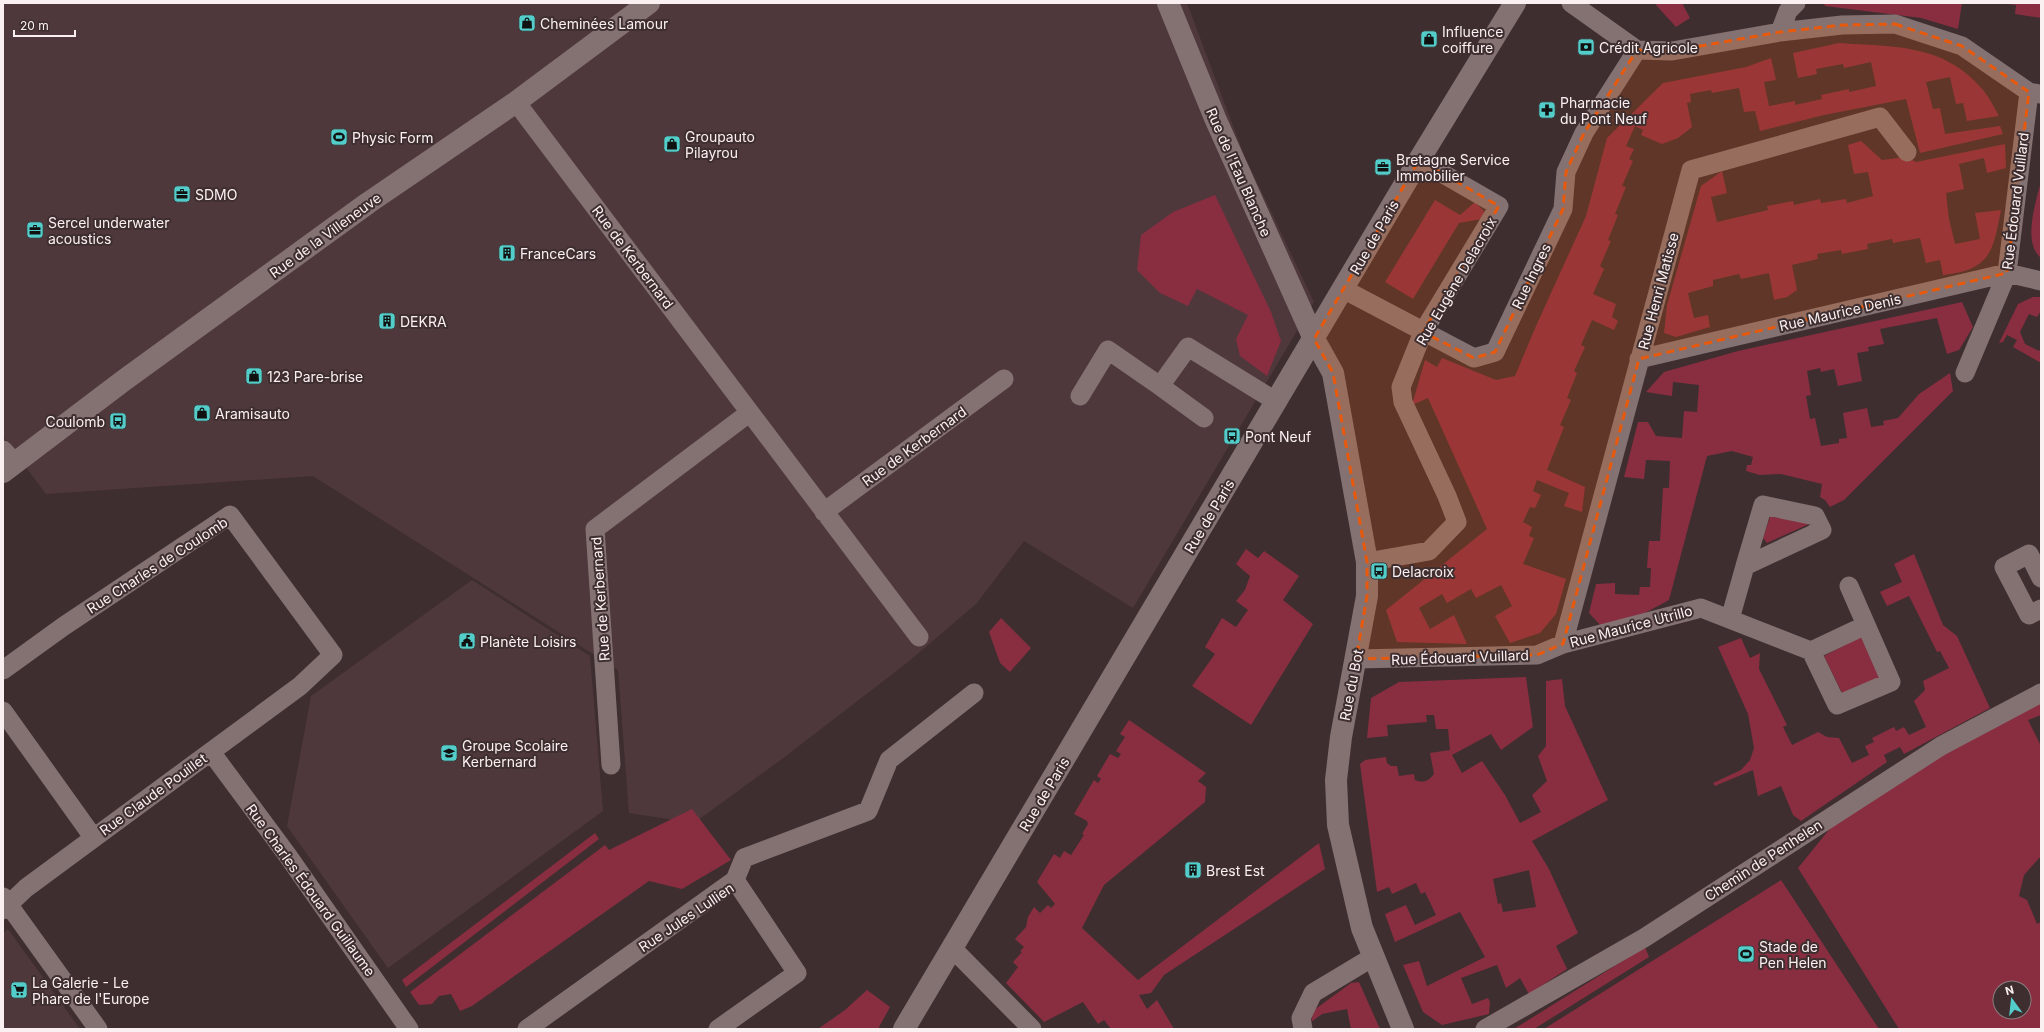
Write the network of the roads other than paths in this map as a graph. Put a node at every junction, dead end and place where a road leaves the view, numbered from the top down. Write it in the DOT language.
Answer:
graph roads {
  1 [pos="649,3"];
  2 [pos="1168,3"];
  3 [pos="1515,3"];
  4 [pos="1571,3"];
  5 [pos="1796,3"];
  6 [pos="1780,32"];
  7 [pos="1637,50"];
  8 [pos="2035,93"];
  9 [pos="516,102"];
  10 [pos="1907,152"];
  11 [pos="1419,160"];
  12 [pos="2007,273"];
  13 [pos="2041,281"];
  14 [pos="1343,289"];
  15 [pos="1423,332"];
  16 [pos="1314,339"];
  17 [pos="1639,359"];
  18 [pos="1965,374"];
  19 [pos="1004,379"];
  20 [pos="1160,386"];
  21 [pos="1080,396"];
  22 [pos="1276,402"];
  23 [pos="749,413"];
  24 [pos="1204,418"];
  25 [pos="7,461"];
  26 [pos="824,512"];
  27 [pos="1367,562"];
  28 [pos="1745,566"];
  29 [pos="2041,578"];
  30 [pos="1849,586"];
  31 [pos="2041,609"];
  32 [pos="1730,620"];
  33 [pos="1866,625"];
  34 [pos="919,637"];
  35 [pos="1563,644"];
  36 [pos="1811,650"];
  37 [pos="1356,659"];
  38 [pos="3,670"];
  39 [pos="300,686"];
  40 [pos="974,693"];
  41 [pos="2041,693"];
  42 [pos="3,711"];
  43 [pos="211,752"];
  44 [pos="612,765"];
  45 [pos="93,837"];
  46 [pos="735,880"];
  47 [pos="5,904"];
  48 [pos="952,948"];
  49 [pos="1373,957"];
  50 [pos="98,1029"];
  51 [pos="409,1029"];
  52 [pos="527,1029"];
  53 [pos="718,1029"];
  54 [pos="904,1029"];
  55 [pos="1032,1029"];
  56 [pos="1303,1029"];
  57 [pos="1403,1029"];
  58 [pos="1485,1029"];
  1 -- 9 [label="main road, Rue de la Villeneuve"];
  2 -- 16 [label="main road, Rue de l'Eau Blanche"];
  3 -- 11 [label="main road, Rue de Paris"];
  4 -- 7 [label="street"];
  5 -- 6 [label="street"];
  6 -- 7 [label="street"];
  6 -- 8 [label="street"];
  7 -- 15 [label="street, Rue Ingres"];
  8 -- 12 [label="street, Rue Édouard Vuillard"];
  9 -- 23 [label="street, Rue de Kerbernard"];
  9 -- 25 [label="main road, Rue de la Villeneuve"];
  10 -- 17 [label="street, Rue Henri Matisse"];
  11 -- 14 [label="main road, Rue de Paris"];
  11 -- 15 [label="street, Rue Eugène Delacroix"];
  12 -- 13 [label="street, Rue Maurice Denis"];
  12 -- 17 [label="street, Rue Maurice Denis"];
  12 -- 18 [label="street, Rue Édouard Vuillard"];
  14 -- 15 [label="street, Rue Ingres"];
  14 -- 16 [label="main road, Rue de Paris"];
  15 -- 27 [label="street, Rue Eugène Delacroix"];
  16 -- 22 [label="main road, Rue de Paris"];
  16 -- 27 [label="main road, Rue du Bot"];
  17 -- 35 [label="street, Rue Henri Matisse"];
  19 -- 26 [label="street, Rue de Kerbernard"];
  20 -- 21 [label="street"];
  20 -- 22 [label="street"];
  20 -- 24 [label="street"];
  22 -- 48 [label="main road, Rue de Paris"];
  23 -- 26 [label="street, Rue de Kerbernard"];
  23 -- 44 [label="street, Rue de Kerbernard"];
  26 -- 34 [label="street, Rue de Kerbernard"];
  27 -- 37 [label="main road, Rue du Bot"];
  28 -- 32 [label="street"];
  29 -- 31 [label="street"];
  30 -- 33 [label="street"];
  32 -- 35 [label="street, Rue Maurice Utrillo"];
  32 -- 36 [label="street, Rue Maurice Utrillo"];
  33 -- 36 [label="street"];
  33 -- 36 [label="street"];
  35 -- 37 [label="street, Rue Édouard Vuillard"];
  37 -- 49 [label="main road, Rue du Bot"];
  38 -- 39 [label="street, Rue Charles de Coulomb"];
  39 -- 43 [label="street, Rue Claude Pouillet"];
  40 -- 46 [label="street"];
  41 -- 58 [label="street, Chemin de Penhelen"];
  42 -- 45 [label="street"];
  43 -- 45 [label="street, Rue Claude Pouillet"];
  43 -- 51 [label="street, Rue Charles Édouard Guillaume"];
  45 -- 47 [label="street, Rue Claude Pouillet"];
  46 -- 52 [label="street, Rue Jules Lullien"];
  46 -- 53 [label="street, Rue Jules Lullien"];
  47 -- 50 [label="street"];
  48 -- 54 [label="main road, Rue de Paris"];
  48 -- 55 [label="street"];
  49 -- 56 [label="street"];
  49 -- 57 [label="main road, Rue du Bot"];
}
